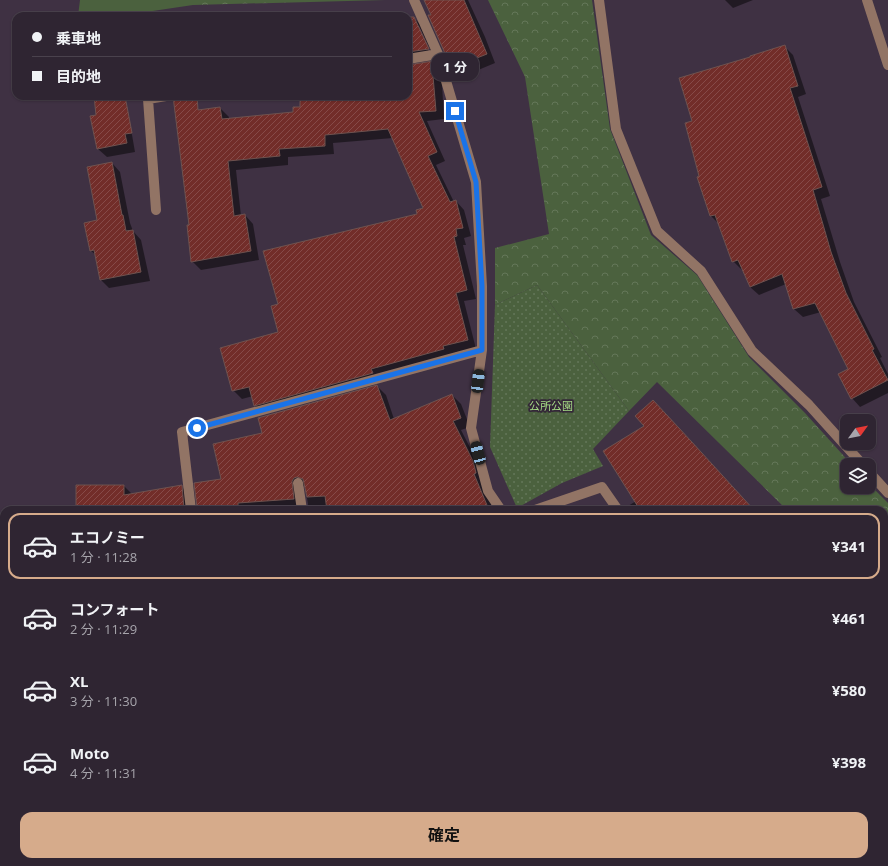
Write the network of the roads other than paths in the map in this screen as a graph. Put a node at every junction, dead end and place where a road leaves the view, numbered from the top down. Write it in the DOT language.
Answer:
graph roads {
  1 [pos="414,0"];
  2 [pos="599,0"];
  3 [pos="867,0"];
  4 [pos="438,54"];
  5 [pos="412,58"];
  6 [pos="888,65"];
  7 [pos="148,100"];
  8 [pos="156,210"];
  9 [pos="482,350"];
  10 [pos="857,458"];
  11 [pos="876,480"];
  12 [pos="298,483"];
  13 [pos="888,493"];
  14 [pos="191,506"];
  15 [pos="301,506"];
  16 [pos="498,506"];
  17 [pos="547,506"];
  18 [pos="615,506"];
  1 -- 4 [label="street"];
  2 -- 10 [label="street"];
  3 -- 6 [label="street"];
  4 -- 5 [label="street"];
  4 -- 9 [label="street"];
  7 -- 8 [label="street"];
  9 -- 14 [label="street"];
  9 -- 16 [label="street"];
  11 -- 13 [label="street"];
  12 -- 15 [label="street"];
  17 -- 18 [label="street"];
}
